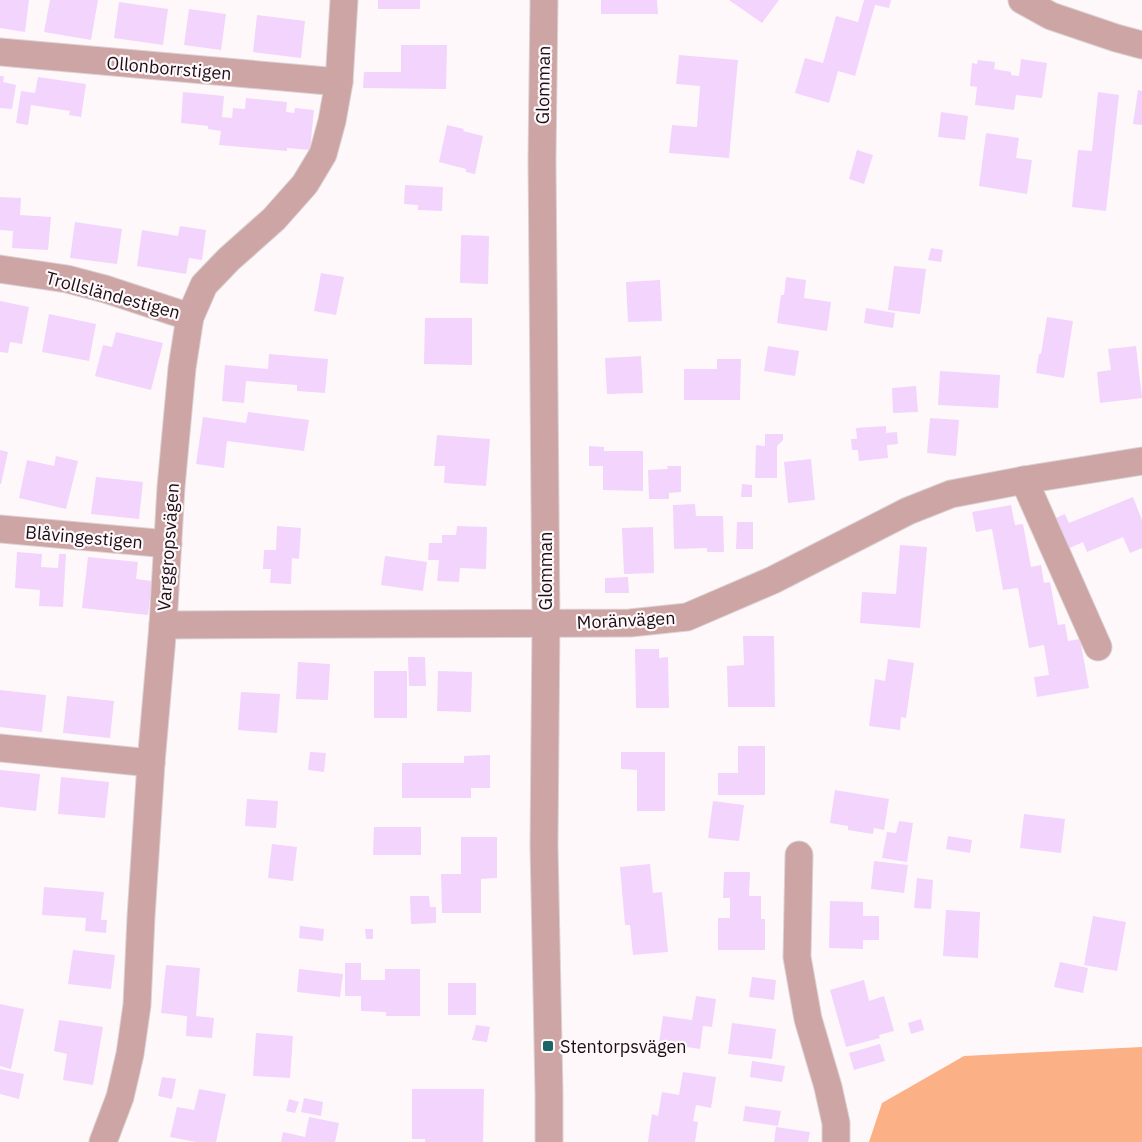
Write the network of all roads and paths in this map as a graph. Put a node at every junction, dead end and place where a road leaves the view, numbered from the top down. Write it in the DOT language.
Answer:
graph roads {
  1 [pos="344,0"];
  2 [pos="544,0"];
  3 [pos="1022,0"];
  4 [pos="1142,45"];
  5 [pos="0,52"];
  6 [pos="339,82"];
  7 [pos="0,269"];
  8 [pos="190,317"];
  9 [pos="1142,462"];
  10 [pos="1024,480"];
  11 [pos="0,529"];
  12 [pos="168,544"];
  13 [pos="546,622"];
  14 [pos="163,624"];
  15 [pos="1098,647"];
  16 [pos="0,748"];
  17 [pos="151,763"];
  18 [pos="800,855"];
  19 [pos="103,1142"];
  20 [pos="549,1142"];
  21 [pos="836,1142"];
  1 -- 6 [label="street, Varggropsvägen"];
  2 -- 13 [label="street, Glomman"];
  3 -- 4 [label="street"];
  5 -- 6 [label="street, Ollonborrstigen"];
  6 -- 8 [label="street, Varggropsvägen"];
  7 -- 8 [label="street, Trollsländestigen"];
  8 -- 12 [label="street, Varggropsvägen"];
  9 -- 10 [label="street, Moränvägen"];
  10 -- 13 [label="street, Moränvägen"];
  10 -- 15 [label="street"];
  11 -- 12 [label="street, Blåvingestigen"];
  12 -- 14 [label="street, Varggropsvägen"];
  13 -- 14 [label="street, Moränvägen"];
  13 -- 20 [label="street, Glomman"];
  14 -- 17 [label="street, Varggropsvägen"];
  16 -- 17 [label="street"];
  17 -- 19 [label="street, Varggropsvägen"];
  18 -- 21 [label="street"];
}
